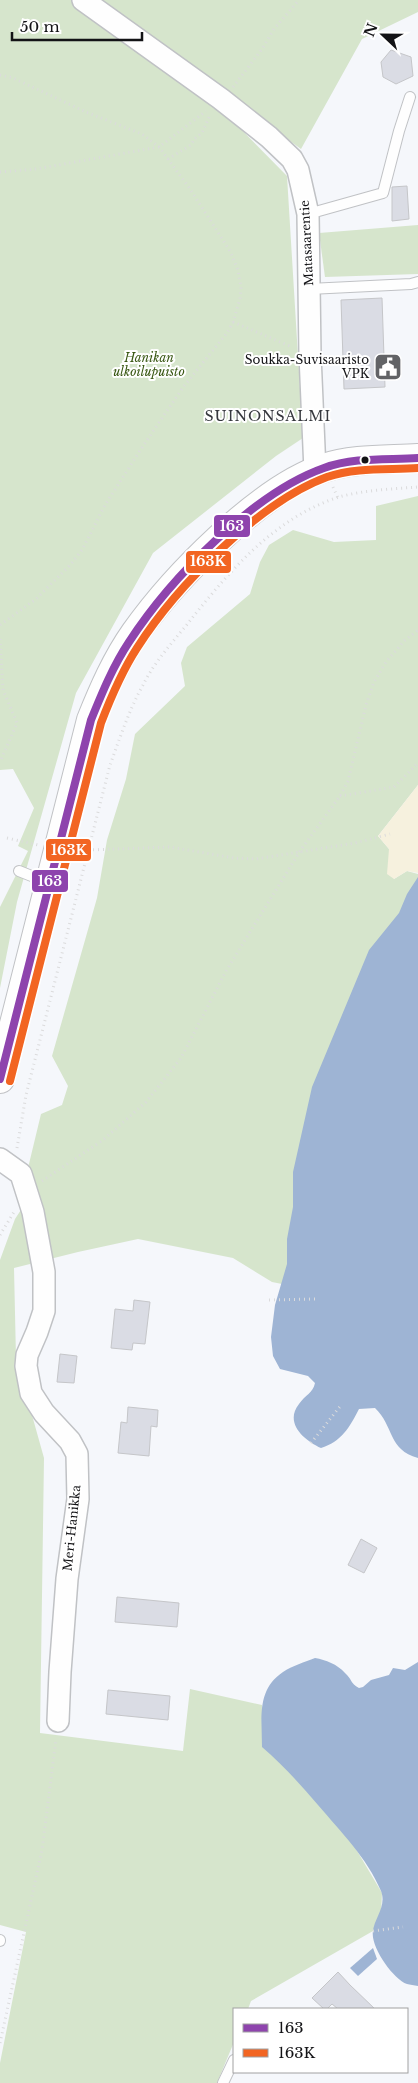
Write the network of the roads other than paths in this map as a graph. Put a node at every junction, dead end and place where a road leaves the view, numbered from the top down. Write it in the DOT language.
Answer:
graph roads {
  1 [pos="84,0"];
  2 [pos="410,97"];
  3 [pos="308,214"];
  4 [pos="418,282"];
  5 [pos="309,289"];
  6 [pos="418,458"];
  7 [pos="315,471"];
  8 [pos="19,872"];
  9 [pos="50,883"];
  10 [pos="0,1080"];
  11 [pos="0,1159"];
  12 [pos="58,1721"];
  13 [pos="233,2062"];
  14 [pos="223,2083"];
  1 -- 3 [label="street, Matasaarentie"];
  2 -- 3 [label="lane"];
  3 -- 5 [label="street, Matasaarentie"];
  4 -- 5 [label="lane"];
  5 -- 7 [label="street, Matasaarentie"];
  6 -- 7 [label="street"];
  7 -- 9 [label="street"];
  8 -- 9 [label="lane"];
  9 -- 10 [label="street"];
  11 -- 12 [label="street, Meri-Hanikka"];
  13 -- 14 [label="lane"];
}
